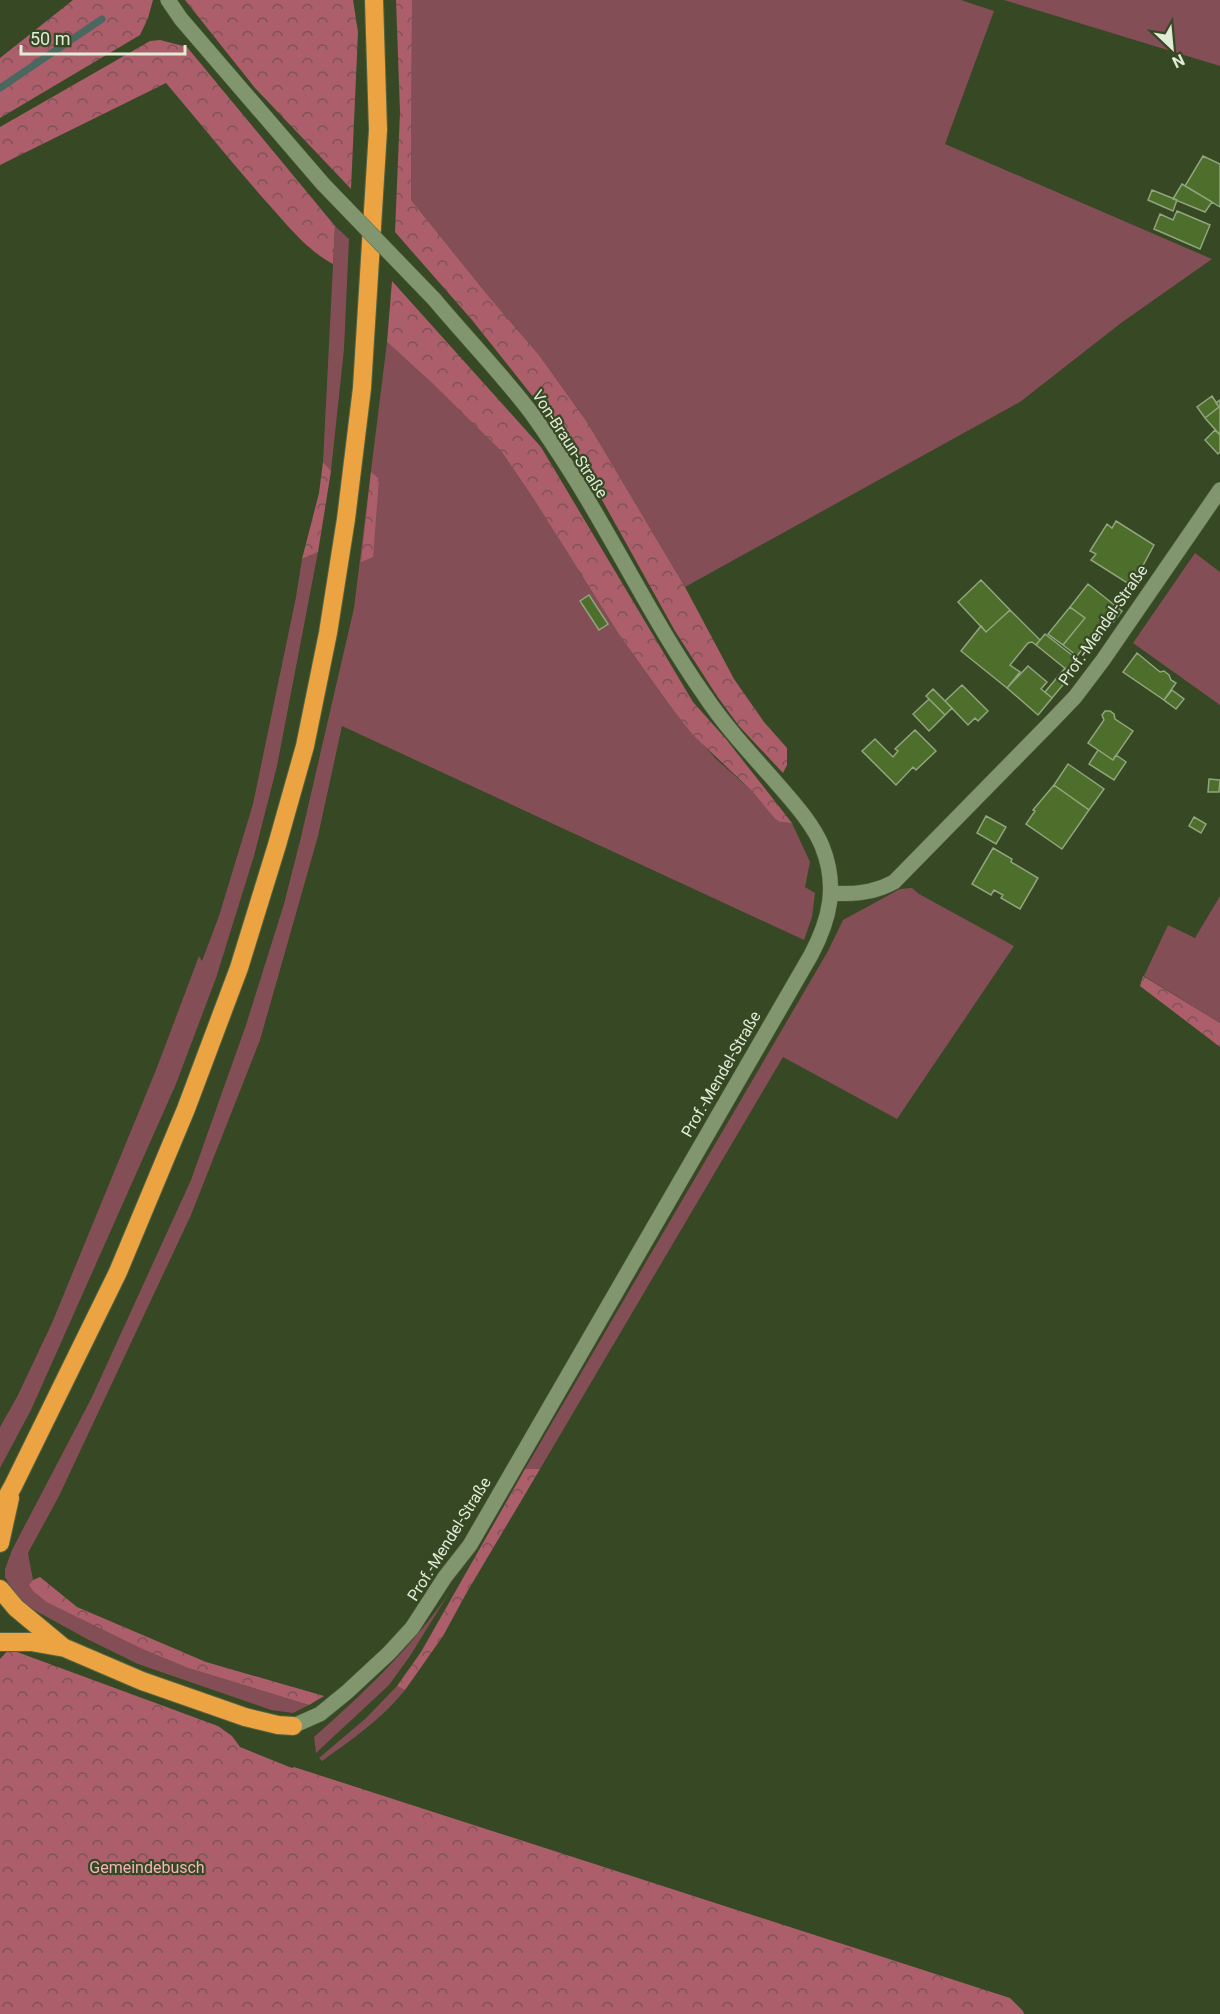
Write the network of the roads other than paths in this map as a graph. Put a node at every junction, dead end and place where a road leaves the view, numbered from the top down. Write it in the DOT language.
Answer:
graph roads {
  1 [pos="168,0"];
  2 [pos="374,0"];
  3 [pos="1220,490"];
  4 [pos="831,893"];
  5 [pos="14,1486"];
  6 [pos="0,1509"];
  7 [pos="0,1543"];
  8 [pos="0,1589"];
  9 [pos="0,1642"];
  10 [pos="65,1648"];
  11 [pos="293,1726"];
  1 -- 4 [label="street, Von-Braun-Straße, bridge"];
  2 -- 5 [label="highway"];
  3 -- 4 [label="street, Prof.-Mendel-Straße"];
  4 -- 11 [label="street, Prof.-Mendel-Straße"];
  5 -- 6 [label="highway"];
  5 -- 7 [label="highway"];
  8 -- 10 [label="highway"];
  9 -- 10 [label="highway"];
  10 -- 11 [label="highway"];
}
